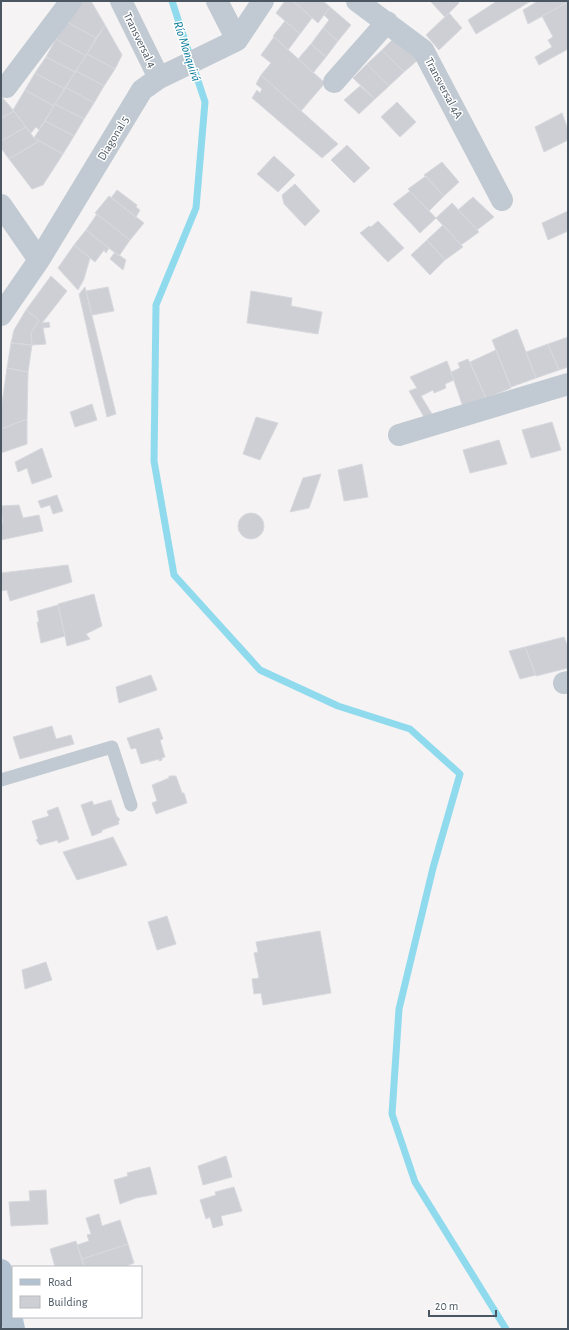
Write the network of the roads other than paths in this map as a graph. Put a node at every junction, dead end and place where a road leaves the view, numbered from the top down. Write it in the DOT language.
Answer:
graph roads {
  1 [pos="71,1"];
  2 [pos="121,1"];
  3 [pos="217,1"];
  4 [pos="263,1"];
  5 [pos="357,1"];
  6 [pos="387,22"];
  7 [pos="237,40"];
  8 [pos="158,78"];
  9 [pos="334,82"];
  10 [pos="6,87"];
  11 [pos="502,200"];
  12 [pos="1,205"];
  13 [pos="39,260"];
  14 [pos="1,315"];
  15 [pos="568,384"];
  16 [pos="399,435"];
  17 [pos="1,780"];
  18 [pos="131,805"];
  19 [pos="1,1270"];
  20 [pos="14,1329"];
  1 -- 10 [label="street"];
  2 -- 8 [label="street, Transversal 4"];
  3 -- 7 [label="street"];
  4 -- 7 [label="street"];
  5 -- 6 [label="street, Transversal 4A"];
  6 -- 9 [label="street"];
  6 -- 11 [label="street, Transversal 4A"];
  7 -- 8 [label="street, Diagonal 5"];
  8 -- 13 [label="street, Diagonal 5"];
  12 -- 13 [label="street"];
  13 -- 14 [label="street, Diagonal 5"];
  15 -- 16 [label="street"];
  17 -- 18 [label="lane"];
  19 -- 20 [label="main road"];
}
